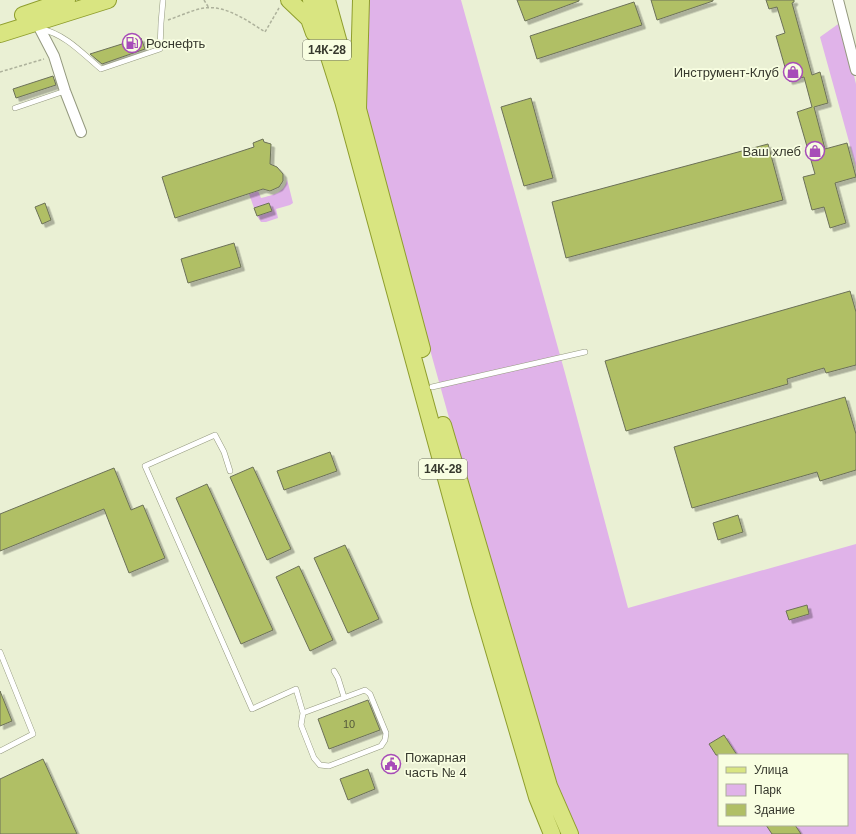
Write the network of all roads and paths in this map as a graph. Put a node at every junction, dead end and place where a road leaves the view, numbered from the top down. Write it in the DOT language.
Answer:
graph roads {
  1 [pos="67,0"];
  2 [pos="108,0"];
  3 [pos="163,0"];
  4 [pos="204,0"];
  5 [pos="311,0"];
  6 [pos="327,0"];
  7 [pos="361,0"];
  8 [pos="838,0"];
  9 [pos="285,3"];
  10 [pos="209,8"];
  11 [pos="160,23"];
  12 [pos="39,25"];
  13 [pos="4,30"];
  14 [pos="54,56"];
  15 [pos="856,70"];
  16 [pos="0,72"];
  17 [pos="65,91"];
  18 [pos="343,101"];
  19 [pos="15,108"];
  20 [pos="358,109"];
  21 [pos="81,132"];
  22 [pos="585,352"];
  23 [pos="432,387"];
  24 [pos="230,471"];
  25 [pos="0,652"];
  26 [pos="334,670"];
  27 [pos="344,697"];
  28 [pos="303,713"];
  29 [pos="0,751"];
  30 [pos="552,834"];
  31 [pos="570,834"];
  1 -- 13 [label="main road"];
  2 -- 12 [label="main road"];
  3 -- 11 [label="lane"];
  4 -- 10 [label="path"];
  5 -- 18 [label="main road, 14К-28"];
  6 -- 20 [label="main road, 14К-28"];
  7 -- 20 [label="main road"];
  8 -- 15 [label="street"];
  9 -- 10 [label="path"];
  9 -- 18 [label="main road"];
  10 -- 11 [label="path"];
  11 -- 12 [label="lane"];
  12 -- 13 [label="main road"];
  12 -- 14 [label="street"];
  14 -- 16 [label="path"];
  14 -- 17 [label="street"];
  17 -- 19 [label="lane"];
  17 -- 21 [label="street"];
  18 -- 30 [label="main road, 14К-28"];
  20 -- 23 [label="main road, 14К-28"];
  22 -- 23 [label="lane"];
  23 -- 31 [label="main road, 14К-28"];
  24 -- 28 [label="lane"];
  25 -- 29 [label="lane"];
  26 -- 27 [label="lane"];
  27 -- 28 [label="lane"];
  27 -- 28 [label="lane"];
}
